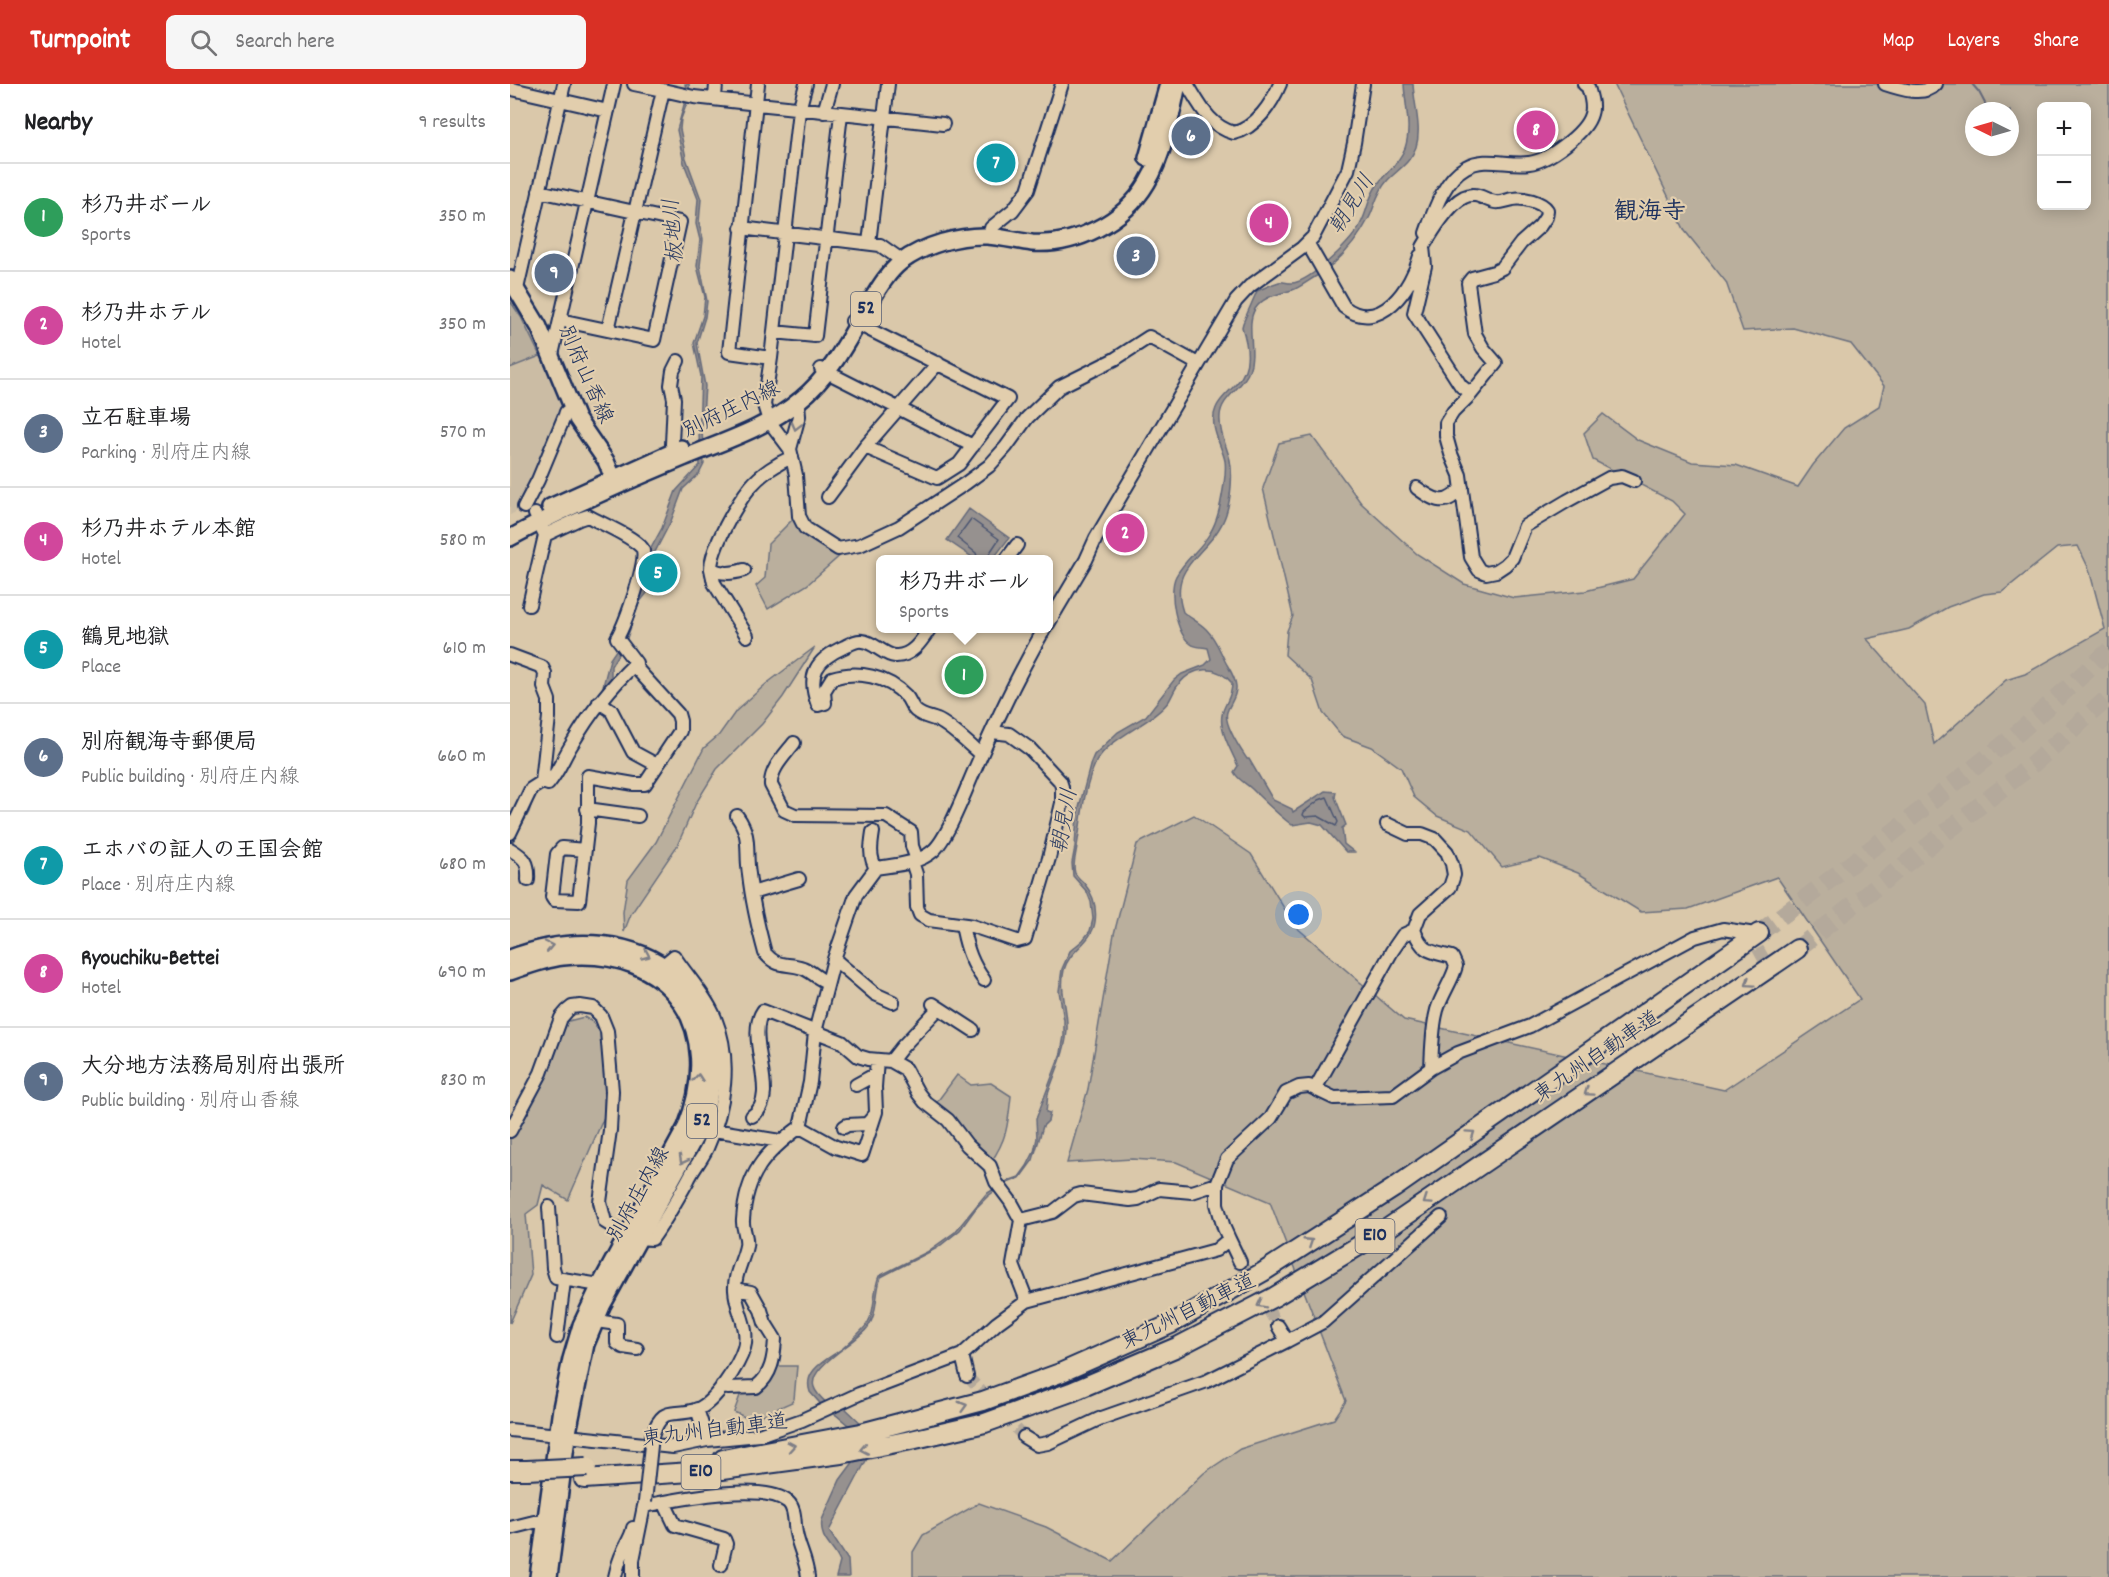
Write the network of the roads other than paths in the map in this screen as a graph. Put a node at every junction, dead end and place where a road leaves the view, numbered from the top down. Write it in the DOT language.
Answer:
graph roads {
  1 [pos="564,84"];
  2 [pos="614,84"];
  3 [pos="634,84"];
  4 [pos="717,84"];
  5 [pos="758,84"];
  6 [pos="806,84"];
  7 [pos="832,84"];
  8 [pos="888,84"];
  9 [pos="1062,84"];
  10 [pos="1168,84"];
  11 [pos="1178,84"];
  12 [pos="1187,84"];
  13 [pos="1280,84"];
  14 [pos="1363,84"];
  15 [pos="1584,84"];
  16 [pos="1885,84"];
  17 [pos="1936,84"];
  18 [pos="512,90"];
  19 [pos="663,90"];
  20 [pos="715,98"];
  21 [pos="561,100"];
  22 [pos="756,104"];
  23 [pos="799,110"];
  24 [pos="608,111"];
  25 [pos="824,112"];
  26 [pos="841,114"];
  27 [pos="883,118"];
  28 [pos="943,124"];
  29 [pos="540,191"];
  30 [pos="588,201"];
  31 [pos="635,211"];
  32 [pos="741,228"];
  33 [pos="991,228"];
  34 [pos="785,234"];
  35 [pos="826,239"];
  36 [pos="869,243"];
  37 [pos="1309,245"];
  38 [pos="1423,247"];
  39 [pos="897,257"];
  40 [pos="513,284"];
  41 [pos="560,320"];
  42 [pos="855,322"];
  43 [pos="608,330"];
  44 [pos="774,332"];
  45 [pos="552,355"];
  46 [pos="771,358"];
  47 [pos="678,361"];
  48 [pos="938,363"];
  49 [pos="1198,364"];
  50 [pos="824,371"];
  51 [pos="1471,394"];
  52 [pos="798,402"];
  53 [pos="573,408"];
  54 [pos="897,409"];
  55 [pos="767,418"];
  56 [pos="973,446"];
  57 [pos="865,447"];
  58 [pos="791,453"];
  59 [pos="677,455"];
  60 [pos="1634,481"];
  61 [pos="615,483"];
  62 [pos="1462,487"];
  63 [pos="1417,488"];
  64 [pos="828,497"];
  65 [pos="536,520"];
  66 [pos="510,527"];
  67 [pos="510,538"];
  68 [pos="1017,545"];
  69 [pos="1010,555"];
  70 [pos="711,569"];
  71 [pos="744,570"];
  72 [pos="530,605"];
  73 [pos="1053,615"];
  74 [pos="926,633"];
  75 [pos="1042,633"];
  76 [pos="747,636"];
  77 [pos="510,655"];
  78 [pos="636,663"];
  79 [pos="599,702"];
  80 [pos="992,732"];
  81 [pos="794,742"];
  82 [pos="981,755"];
  83 [pos="657,765"];
  84 [pos="542,782"];
  85 [pos="587,809"];
  86 [pos="638,816"];
  87 [pos="737,816"];
  88 [pos="1387,824"];
  89 [pos="873,832"];
  90 [pos="510,833"];
  91 [pos="510,849"];
  92 [pos="585,850"];
  93 [pos="915,861"];
  94 [pos="876,868"];
  95 [pos="799,879"];
  96 [pos="528,880"];
  97 [pos="752,893"];
  98 [pos="966,925"];
  99 [pos="1414,930"];
  100 [pos="1754,933"];
  101 [pos="589,949"];
  102 [pos="1797,949"];
  103 [pos="510,958"];
  104 [pos="834,959"];
  105 [pos="683,970"];
  106 [pos="510,972"];
  107 [pos="984,980"];
  108 [pos="828,982"];
  109 [pos="893,1002"];
  110 [pos="973,1030"];
  111 [pos="815,1032"];
  112 [pos="878,1060"];
  113 [pos="891,1061"];
  114 [pos="1431,1068"];
  115 [pos="876,1074"];
  116 [pos="856,1085"];
  117 [pos="1315,1089"];
  118 [pos="876,1112"];
  119 [pos="752,1116"];
  120 [pos="800,1126"];
  121 [pos="844,1126"];
  122 [pos="714,1130"];
  123 [pos="510,1131"];
  124 [pos="780,1141"];
  125 [pos="1217,1184"];
  126 [pos="549,1207"];
  127 [pos="1441,1217"];
  128 [pos="1021,1220"];
  129 [pos="633,1237"];
  130 [pos="1229,1239"];
  131 [pos="1240,1262"];
  132 [pos="564,1281"];
  133 [pos="600,1285"];
  134 [pos="735,1289"];
  135 [pos="1027,1301"];
  136 [pos="596,1321"];
  137 [pos="1278,1326"];
  138 [pos="557,1337"];
  139 [pos="1287,1341"];
  140 [pos="637,1350"];
  141 [pos="962,1355"];
  142 [pos="967,1376"];
  143 [pos="722,1386"];
  144 [pos="697,1409"];
  145 [pos="510,1430"];
  146 [pos="909,1431"];
  147 [pos="562,1436"];
  148 [pos="1024,1437"];
  149 [pos="707,1440"];
  150 [pos="518,1476"];
  151 [pos="664,1502"];
  152 [pos="645,1504"];
  153 [pos="551,1522"];
  154 [pos="510,1528"];
  155 [pos="721,1564"];
  156 [pos="538,1577"];
  157 [pos="549,1577"];
  158 [pos="615,1577"];
  159 [pos="633,1577"];
  160 [pos="808,1577"];
  1 -- 21 [label="street"];
  2 -- 24 [label="street"];
  3 -- 19 [label="street"];
  4 -- 20 [label="street"];
  5 -- 22 [label="street"];
  6 -- 23 [label="street"];
  7 -- 25 [label="street"];
  8 -- 27 [label="street"];
  9 -- 33 [label="street"];
  10 -- 33 [label="main road, 別府庄内線 / 52"];
  11 -- 42 [label="main road, 別府庄内線 / 52"];
  12 -- 13 [label="street"];
  14 -- 37 [label="street"];
  15 -- 38 [label="street"];
  16 -- 17 [label="street"];
  18 -- 21 [label="street"];
  19 -- 20 [label="street"];
  19 -- 31 [label="street"];
  20 -- 22 [label="street"];
  21 -- 24 [label="street"];
  21 -- 29 [label="street"];
  22 -- 23 [label="street"];
  22 -- 32 [label="street"];
  23 -- 25 [label="street"];
  23 -- 34 [label="street"];
  24 -- 30 [label="street"];
  25 -- 26 [label="street"];
  26 -- 27 [label="street"];
  26 -- 35 [label="street"];
  27 -- 28 [label="street"];
  27 -- 36 [label="street"];
  29 -- 30 [label="street"];
  29 -- 40 [label="street"];
  30 -- 31 [label="street"];
  30 -- 41 [label="street"];
  31 -- 43 [label="street"];
  31 -- 43 [label="street"];
  32 -- 34 [label="street"];
  32 -- 46 [label="street"];
  33 -- 39 [label="main road, 別府庄内線 / 52"];
  34 -- 35 [label="street"];
  34 -- 44 [label="street"];
  35 -- 36 [label="street"];
  35 -- 44 [label="street"];
  36 -- 39 [label="street"];
  37 -- 38 [label="street"];
  37 -- 49 [label="street"];
  38 -- 51 [label="street"];
  38 -- 51 [label="street"];
  39 -- 42 [label="main road, 別府庄内線 / 52"];
  40 -- 45 [label="main road, 別府山香線"];
  41 -- 43 [label="street"];
  41 -- 45 [label="street"];
  42 -- 48 [label="street"];
  42 -- 50 [label="main road, 別府庄内線 / 52"];
  44 -- 46 [label="street"];
  45 -- 53 [label="main road, 別府山香線"];
  46 -- 55 [label="street"];
  47 -- 59 [label="street"];
  48 -- 54 [label="street"];
  48 -- 56 [label="street"];
  49 -- 58 [label="street"];
  49 -- 73 [label="street"];
  50 -- 52 [label="main road, 別府庄内線 / 52"];
  50 -- 54 [label="street"];
  50 -- 55 [label="main road, 別府庄内線 / 52"];
  51 -- 62 [label="street"];
  52 -- 55 [label="main road, 別府庄内線 / 52"];
  52 -- 58 [label="street, one-way"];
  53 -- 61 [label="main road, 別府山香線"];
  53 -- 65 [label="street"];
  54 -- 56 [label="street"];
  54 -- 57 [label="street"];
  55 -- 58 [label="street"];
  55 -- 59 [label="main road, 別府庄内線 / 52"];
  56 -- 57 [label="street"];
  57 -- 64 [label="street"];
  58 -- 70 [label="street"];
  59 -- 61 [label="main road, 別府庄内線 / 52"];
  60 -- 62 [label="street"];
  61 -- 65 [label="main road, 別府庄内線 / 52"];
  62 -- 63 [label="street"];
  65 -- 66 [label="main road, 別府庄内線 / 52"];
  65 -- 67 [label="main road, 別府庄内線 / 52"];
  65 -- 72 [label="street"];
  65 -- 78 [label="street"];
  68 -- 69 [label="street"];
  70 -- 71 [label="street"];
  70 -- 76 [label="street"];
  74 -- 82 [label="street"];
  75 -- 80 [label="street"];
  77 -- 84 [label="street"];
  78 -- 79 [label="street"];
  78 -- 83 [label="street"];
  79 -- 83 [label="street"];
  79 -- 84 [label="street"];
  80 -- 82 [label="street"];
  80 -- 98 [label="street"];
  81 -- 93 [label="street"];
  82 -- 93 [label="street"];
  83 -- 85 [label="street"];
  84 -- 90 [label="street"];
  85 -- 86 [label="street"];
  85 -- 92 [label="street"];
  87 -- 97 [label="street"];
  88 -- 99 [label="street"];
  89 -- 94 [label="street"];
  91 -- 96 [label="street"];
  92 -- 92 [label="street"];
  93 -- 94 [label="street"];
  93 -- 98 [label="street"];
  94 -- 104 [label="street"];
  95 -- 97 [label="street"];
  97 -- 108 [label="street"];
  98 -- 107 [label="street"];
  99 -- 114 [label="street"];
  99 -- 117 [label="street"];
  100 -- 114 [label="street"];
  146 -- 100 [label="highway, 東九州自動車道 / E10, one-way"];
  103 -- 101 [label="main road, 別府庄内線 / 52, one-way"];
  101 -- 106 [label="main road, 別府庄内線 / 52"];
  101 -- 129 [label="main road, 別府庄内線 / 52"];
  102 -- 146 [label="highway, 東九州自動車道 / E10, one-way"];
  104 -- 108 [label="street"];
  104 -- 109 [label="street"];
  105 -- 122 [label="street"];
  108 -- 111 [label="street"];
  110 -- 113 [label="street"];
  111 -- 112 [label="street"];
  111 -- 119 [label="street"];
  111 -- 120 [label="street"];
  112 -- 113 [label="street"];
  112 -- 115 [label="street"];
  113 -- 128 [label="street"];
  114 -- 117 [label="street"];
  115 -- 116 [label="street"];
  115 -- 118 [label="street"];
  117 -- 125 [label="street"];
  118 -- 120 [label="street"];
  118 -- 121 [label="street"];
  120 -- 124 [label="street"];
  122 -- 124 [label="street"];
  122 -- 129 [label="street"];
  123 -- 129 [label="street"];
  124 -- 134 [label="street"];
  125 -- 128 [label="street"];
  125 -- 130 [label="street"];
  126 -- 132 [label="street"];
  127 -- 139 [label="street"];
  128 -- 135 [label="street"];
  129 -- 133 [label="main road, 別府庄内線 / 52"];
  129 -- 136 [label="main road, 別府庄内線 / 52"];
  130 -- 131 [label="street"];
  130 -- 135 [label="street"];
  132 -- 133 [label="street"];
  132 -- 138 [label="street"];
  133 -- 147 [label="main road, 別府庄内線 / 52"];
  134 -- 143 [label="street"];
  134 -- 143 [label="street"];
  135 -- 141 [label="street"];
  136 -- 140 [label="street"];
  136 -- 147 [label="main road, 別府庄内線 / 52"];
  137 -- 139 [label="street"];
  139 -- 148 [label="street"];
  141 -- 142 [label="street"];
  141 -- 149 [label="street"];
  143 -- 144 [label="street"];
  144 -- 149 [label="street"];
  144 -- 152 [label="street, bridge"];
  145 -- 147 [label="street"];
  146 -- 150 [label="highway, 東九州自動車道 / E10, bridge"];
  147 -- 149 [label="street"];
  147 -- 153 [label="main road, 別府庄内線 / 52"];
  151 -- 152 [label="street"];
  151 -- 155 [label="street"];
  151 -- 160 [label="street"];
  152 -- 158 [label="street"];
  152 -- 159 [label="street"];
  153 -- 154 [label="street"];
  153 -- 156 [label="main road, 別府庄内線 / 52"];
  153 -- 157 [label="main road, 別府庄内線 / 52"];
}
